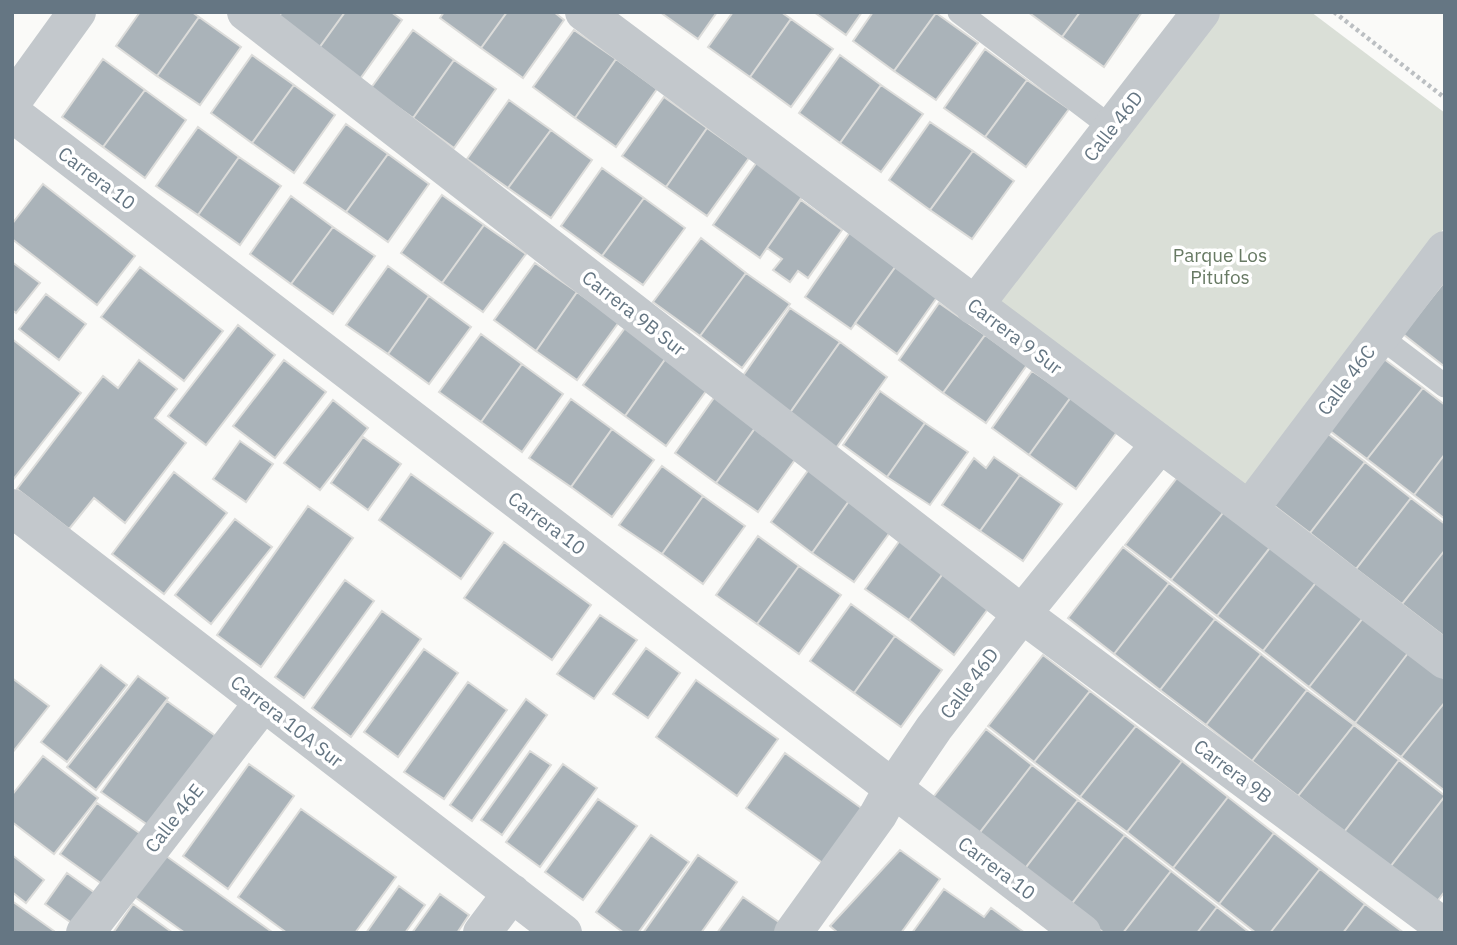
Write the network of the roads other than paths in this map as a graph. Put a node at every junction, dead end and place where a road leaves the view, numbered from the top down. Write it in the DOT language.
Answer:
graph roads {
  1 [pos="77,12"];
  2 [pos="246,12"];
  3 [pos="584,12"];
  4 [pos="959,12"];
  5 [pos="1201,12"];
  6 [pos="12,102"];
  7 [pos="12,113"];
  8 [pos="1112,128"];
  9 [pos="1445,250"];
  10 [pos="974,306"];
  11 [pos="1379,336"];
  12 [pos="1445,386"];
  13 [pos="1160,444"];
  14 [pos="12,508"];
  15 [pos="1249,510"];
  16 [pos="1022,614"];
  17 [pos="1445,660"];
  18 [pos="263,703"];
  19 [pos="893,788"];
  20 [pos="513,893"];
  21 [pos="1445,928"];
  22 [pos="85,933"];
  23 [pos="482,933"];
  24 [pos="563,933"];
  25 [pos="793,933"];
  26 [pos="1082,933"];
  1 -- 6 [label="street"];
  2 -- 16 [label="street, Carrera 9B Sur"];
  3 -- 10 [label="street, Carrera 9 Sur"];
  4 -- 8 [label="lane"];
  5 -- 8 [label="street, Calle 46D"];
  7 -- 19 [label="street, Carrera 10"];
  8 -- 10 [label="street, Calle 46D"];
  9 -- 11 [label="street, Calle 46C"];
  10 -- 13 [label="street, Carrera 9 Sur"];
  11 -- 12 [label="lane"];
  11 -- 15 [label="street, Calle 46C"];
  13 -- 15 [label="street, Carrera 9 Sur"];
  13 -- 16 [label="street, Calle 46D"];
  14 -- 18 [label="street, Carrera 10A Sur"];
  15 -- 17 [label="street, Carrera 9 Sur"];
  16 -- 19 [label="street, Calle 46D"];
  16 -- 21 [label="street, Carrera 9B"];
  18 -- 20 [label="street, Carrera 10A Sur"];
  18 -- 22 [label="street, Calle 46E"];
  19 -- 25 [label="street, Calle 46D"];
  19 -- 26 [label="street, Carrera 10"];
  20 -- 23 [label="street"];
  20 -- 24 [label="street, Carrera 10A Sur"];
}
